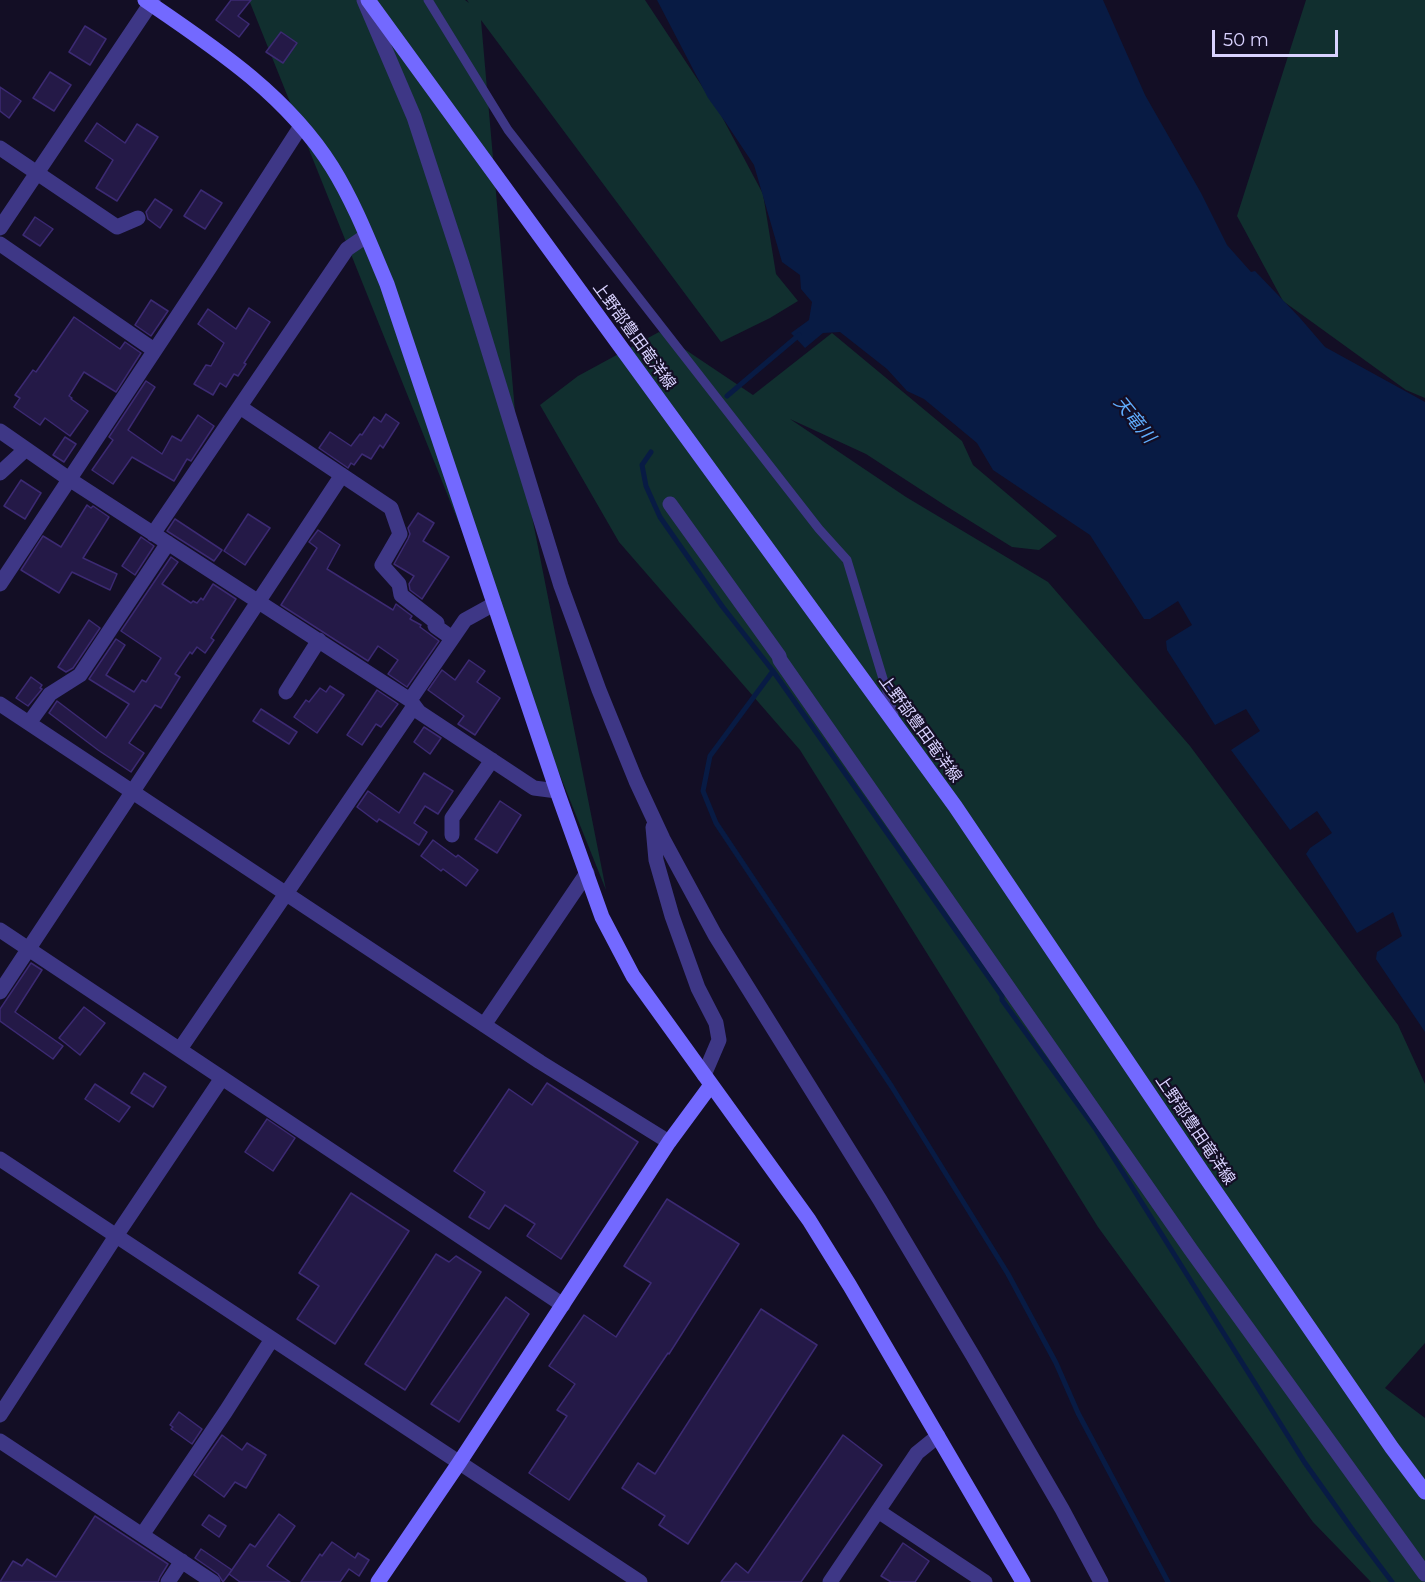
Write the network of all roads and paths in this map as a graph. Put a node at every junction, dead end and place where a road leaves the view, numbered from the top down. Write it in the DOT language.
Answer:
graph roads {
  1 [pos="366,0"];
  2 [pos="428,0"];
  3 [pos="149,1"];
  4 [pos="302,126"];
  5 [pos="0,148"];
  6 [pos="37,173"];
  7 [pos="138,218"];
  8 [pos="0,228"];
  9 [pos="366,236"];
  10 [pos="0,244"];
  11 [pos="154,350"];
  12 [pos="240,407"];
  13 [pos="0,431"];
  14 [pos="26,449"];
  15 [pos="0,473"];
  16 [pos="342,475"];
  17 [pos="69,479"];
  18 [pos="670,504"];
  19 [pos="153,534"];
  20 [pos="168,543"];
  21 [pos="0,584"];
  22 [pos="258,601"];
  23 [pos="494,604"];
  24 [pos="452,638"];
  25 [pos="319,640"];
  26 [pos="286,692"];
  27 [pos="412,703"];
  28 [pos="0,704"];
  29 [pos="29,723"];
  30 [pos="898,729"];
  31 [pos="492,760"];
  32 [pos="557,791"];
  33 [pos="132,792"];
  34 [pos="652,815"];
  35 [pos="452,835"];
  36 [pos="587,873"];
  37 [pos="286,894"];
  38 [pos="0,930"];
  39 [pos="29,948"];
  40 [pos="0,992"];
  41 [pos="484,1024"];
  42 [pos="180,1050"];
  43 [pos="222,1078"];
  44 [pos="708,1080"];
  45 [pos="669,1142"];
  46 [pos="0,1159"];
  47 [pos="116,1236"];
  48 [pos="563,1305"];
  49 [pos="272,1338"];
  50 [pos="0,1415"];
  51 [pos="938,1436"];
  52 [pos="0,1441"];
  53 [pos="459,1463"];
  54 [pos="1425,1492"];
  55 [pos="878,1511"];
  56 [pos="142,1535"];
  57 [pos="182,1562"];
  58 [pos="1425,1574"];
  59 [pos="168,1582"];
  60 [pos="213,1582"];
  61 [pos="378,1582"];
  62 [pos="640,1582"];
  63 [pos="830,1582"];
  64 [pos="985,1582"];
  65 [pos="1023,1582"];
  66 [pos="1101,1582"];
  1 -- 30 [label="street, 上野部豊田竜洋線"];
  1 -- 34 [label="street"];
  2 -- 30 [label="lane"];
  3 -- 4 [label="street"];
  3 -- 6 [label="street"];
  4 -- 9 [label="street"];
  4 -- 11 [label="street"];
  5 -- 6 [label="street"];
  6 -- 7 [label="street"];
  6 -- 8 [label="street"];
  9 -- 12 [label="street"];
  9 -- 23 [label="street"];
  10 -- 11 [label="street"];
  11 -- 17 [label="street"];
  12 -- 16 [label="street"];
  12 -- 19 [label="street"];
  13 -- 14 [label="street"];
  14 -- 15 [label="street"];
  14 -- 17 [label="street"];
  16 -- 22 [label="street"];
  16 -- 24 [label="street"];
  17 -- 19 [label="street"];
  17 -- 21 [label="street"];
  18 -- 58 [label="street"];
  19 -- 20 [label="street"];
  20 -- 22 [label="street"];
  20 -- 29 [label="street"];
  22 -- 25 [label="street"];
  22 -- 33 [label="street"];
  23 -- 24 [label="street"];
  23 -- 32 [label="street"];
  24 -- 27 [label="street"];
  25 -- 26 [label="street"];
  25 -- 27 [label="street"];
  27 -- 31 [label="street"];
  27 -- 37 [label="street"];
  28 -- 29 [label="street"];
  29 -- 33 [label="street"];
  30 -- 54 [label="street, 上野部豊田竜洋線"];
  31 -- 32 [label="street"];
  31 -- 35 [label="street"];
  32 -- 36 [label="street"];
  33 -- 37 [label="street"];
  33 -- 39 [label="street"];
  34 -- 44 [label="street"];
  34 -- 66 [label="street"];
  36 -- 41 [label="street"];
  36 -- 44 [label="street"];
  37 -- 41 [label="street"];
  37 -- 42 [label="street"];
  38 -- 39 [label="street"];
  39 -- 40 [label="street"];
  39 -- 42 [label="street"];
  41 -- 45 [label="street"];
  42 -- 43 [label="street"];
  43 -- 47 [label="street"];
  43 -- 48 [label="street"];
  44 -- 45 [label="street"];
  44 -- 51 [label="street"];
  45 -- 48 [label="street"];
  46 -- 47 [label="street"];
  47 -- 49 [label="street"];
  47 -- 50 [label="street"];
  48 -- 53 [label="street"];
  49 -- 53 [label="street"];
  49 -- 56 [label="street"];
  51 -- 55 [label="street"];
  51 -- 65 [label="street"];
  52 -- 56 [label="street"];
  53 -- 61 [label="street"];
  53 -- 62 [label="street"];
  55 -- 63 [label="street"];
  55 -- 64 [label="street"];
  56 -- 57 [label="street"];
  57 -- 59 [label="street"];
  57 -- 60 [label="street"];
}
